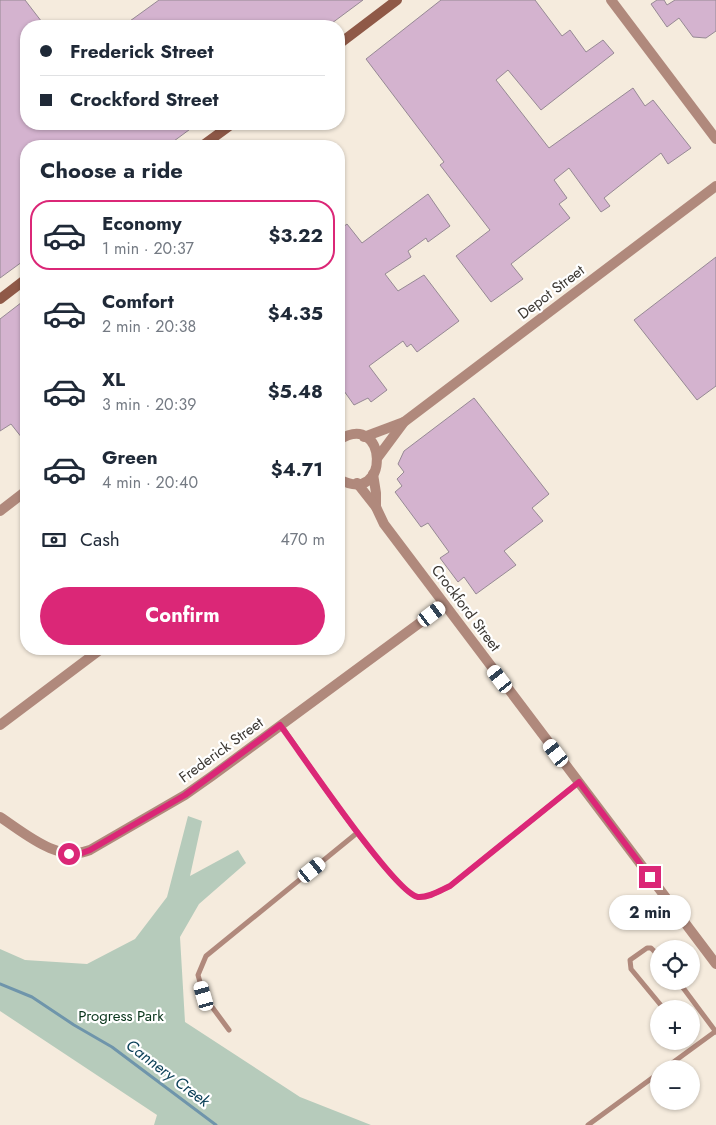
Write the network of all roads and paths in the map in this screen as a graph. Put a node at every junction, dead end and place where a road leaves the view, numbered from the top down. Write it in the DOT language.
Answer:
graph roads {
  1 [pos="397,0"];
  2 [pos="611,0"];
  3 [pos="345,39"];
  4 [pos="224,130"];
  5 [pos="716,139"];
  6 [pos="210,140"];
  7 [pos="716,186"];
  8 [pos="20,283"];
  9 [pos="0,298"];
  10 [pos="404,422"];
  11 [pos="345,436"];
  12 [pos="364,437"];
  13 [pos="378,457"];
  14 [pos="373,474"];
  15 [pos="345,481"];
  16 [pos="357,483"];
  17 [pos="20,496"];
  18 [pos="376,507"];
  19 [pos="0,511"];
  20 [pos="444,605"];
  21 [pos="93,655"];
  22 [pos="0,725"];
  23 [pos="280,725"];
  24 [pos="579,782"];
  25 [pos="0,817"];
  26 [pos="357,833"];
  27 [pos="650,948"];
  28 [pos="716,964"];
  29 [pos="685,990"];
  30 [pos="657,1000"];
  31 [pos="229,1030"];
  32 [pos="716,1031"];
  33 [pos="700,1042"];
  34 [pos="690,1050"];
  35 [pos="676,1060"];
  36 [pos="650,1080"];
  37 [pos="588,1125"];
  1 -- 3 [label="street"];
  2 -- 5 [label="street"];
  4 -- 6 [label="street"];
  7 -- 10 [label="street, Depot Street"];
  8 -- 9 [label="street"];
  10 -- 12 [label="street, Depot Street"];
  10 -- 13 [label="street, Depot Street"];
  11 -- 12 [label="street"];
  12 -- 13 [label="street"];
  13 -- 14 [label="street"];
  14 -- 16 [label="street"];
  14 -- 18 [label="street, Crockford Street"];
  15 -- 16 [label="street"];
  16 -- 18 [label="street, Crockford Street"];
  17 -- 19 [label="street"];
  18 -- 20 [label="street, Crockford Street"];
  20 -- 23 [label="street, Frederick Street"];
  20 -- 24 [label="street, Crockford Street"];
  21 -- 22 [label="street"];
  23 -- 25 [label="street, Frederick Street"];
  23 -- 26 [label="lane"];
  24 -- 26 [label="lane"];
  24 -- 28 [label="street, Crockford Street"];
  26 -- 31 [label="lane"];
  27 -- 30 [label="lane"];
  29 -- 32 [label="lane"];
  32 -- 33 [label="lane"];
  34 -- 35 [label="lane"];
  36 -- 37 [label="lane"];
}
